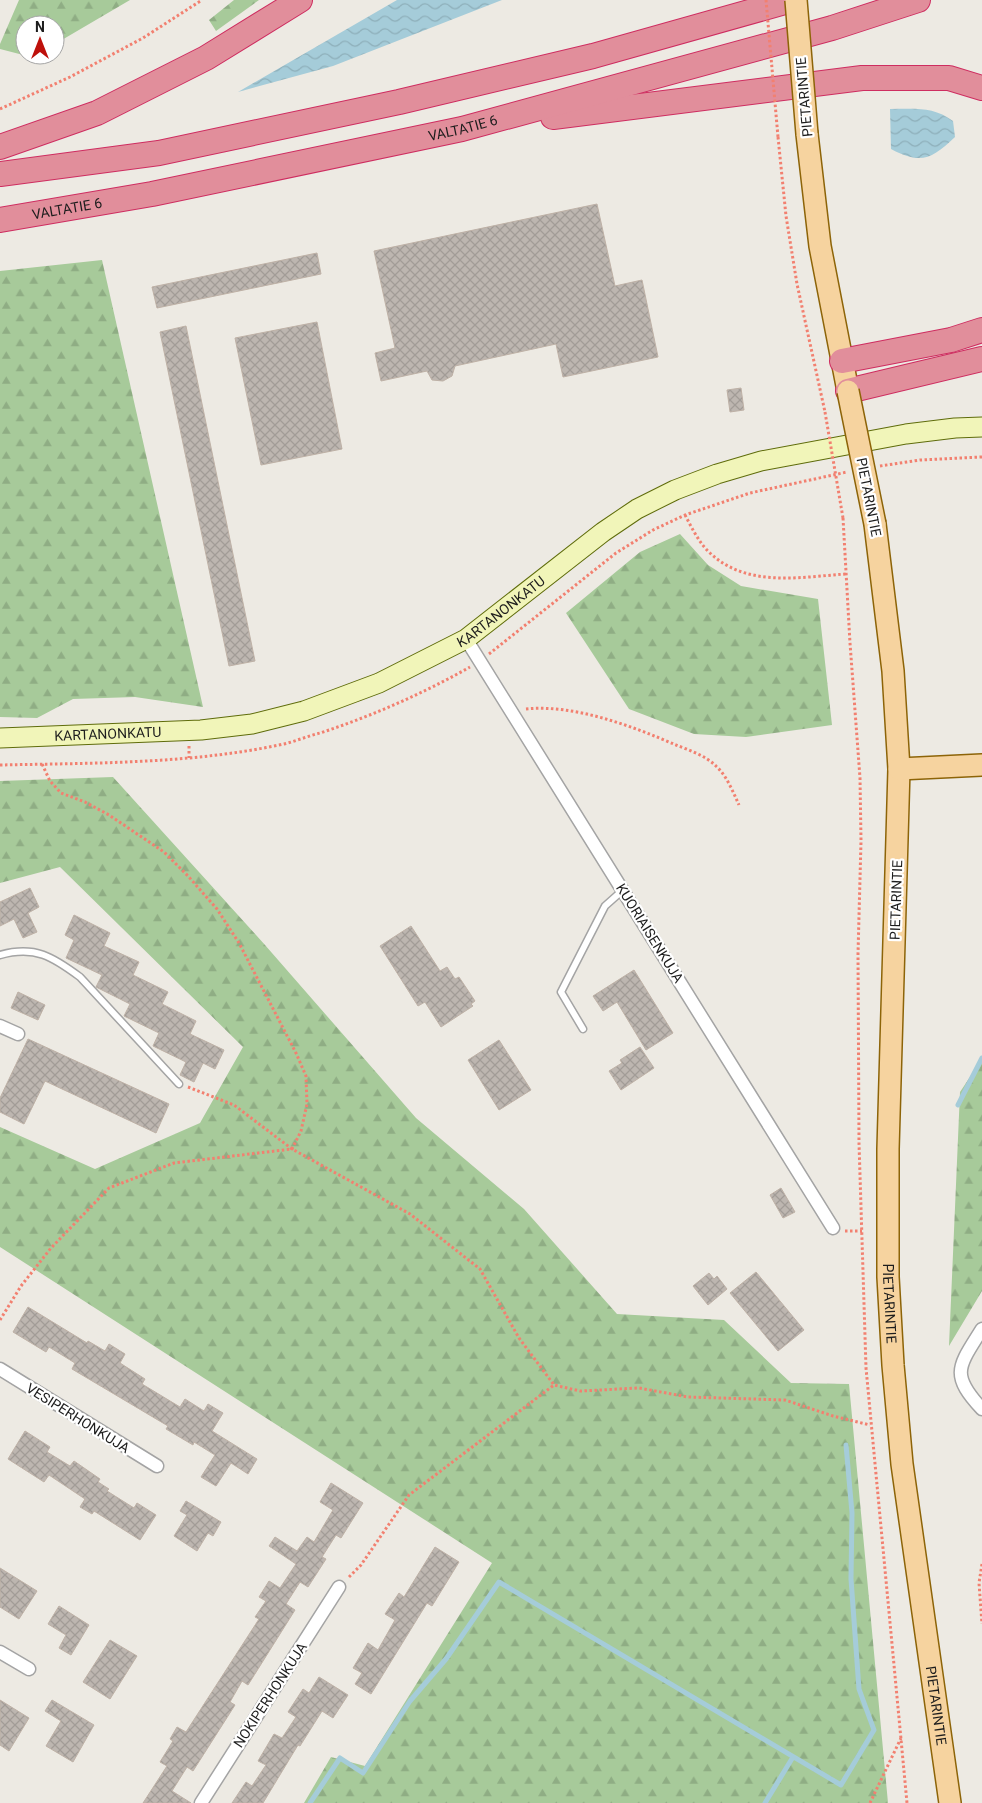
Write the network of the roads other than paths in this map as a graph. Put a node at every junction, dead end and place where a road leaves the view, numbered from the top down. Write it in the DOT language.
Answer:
graph roads {
  1 [pos="300,0"];
  2 [pos="792,0"];
  3 [pos="796,0"];
  4 [pos="918,0"];
  5 [pos="982,88"];
  6 [pos="462,129"];
  7 [pos="0,147"];
  8 [pos="0,174"];
  9 [pos="0,220"];
  10 [pos="982,330"];
  11 [pos="982,359"];
  12 [pos="842,360"];
  13 [pos="848,391"];
  14 [pos="982,427"];
  15 [pos="466,639"];
  16 [pos="0,738"];
  17 [pos="982,765"];
  18 [pos="899,769"];
  19 [pos="623,890"];
  20 [pos="0,955"];
  21 [pos="0,1026"];
  22 [pos="583,1029"];
  23 [pos="18,1034"];
  24 [pos="179,1084"];
  25 [pos="833,1228"];
  26 [pos="982,1330"];
  27 [pos="0,1370"];
  28 [pos="982,1409"];
  29 [pos="157,1466"];
  30 [pos="340,1587"];
  31 [pos="0,1652"];
  32 [pos="29,1669"];
  33 [pos="201,1803"];
  34 [pos="950,1803"];
  1 -- 7 [label="highway"];
  2 -- 8 [label="highway"];
  3 -- 12 [label="main road, PIETARINTIE, bridge"];
  4 -- 6 [label="highway, VALTATIE 6"];
  5 -- 6 [label="highway"];
  6 -- 9 [label="highway, VALTATIE 6"];
  10 -- 12 [label="highway"];
  11 -- 13 [label="highway"];
  12 -- 13 [label="main road, PIETARINTIE"];
  13 -- 18 [label="main road, PIETARINTIE, bridge"];
  14 -- 15 [label="main road, KARTANONKATU"];
  15 -- 16 [label="main road, KARTANONKATU"];
  15 -- 19 [label="street, KUORIAISENKUJA"];
  17 -- 18 [label="main road"];
  18 -- 34 [label="main road, PIETARINTIE"];
  19 -- 22 [label="lane"];
  19 -- 25 [label="street, KUORIAISENKUJA"];
  20 -- 24 [label="lane"];
  21 -- 23 [label="street"];
  26 -- 28 [label="street"];
  27 -- 29 [label="street, VESIPERHONKUJA"];
  30 -- 33 [label="street, NOKIPERHONKUJA"];
  31 -- 32 [label="street"];
}
